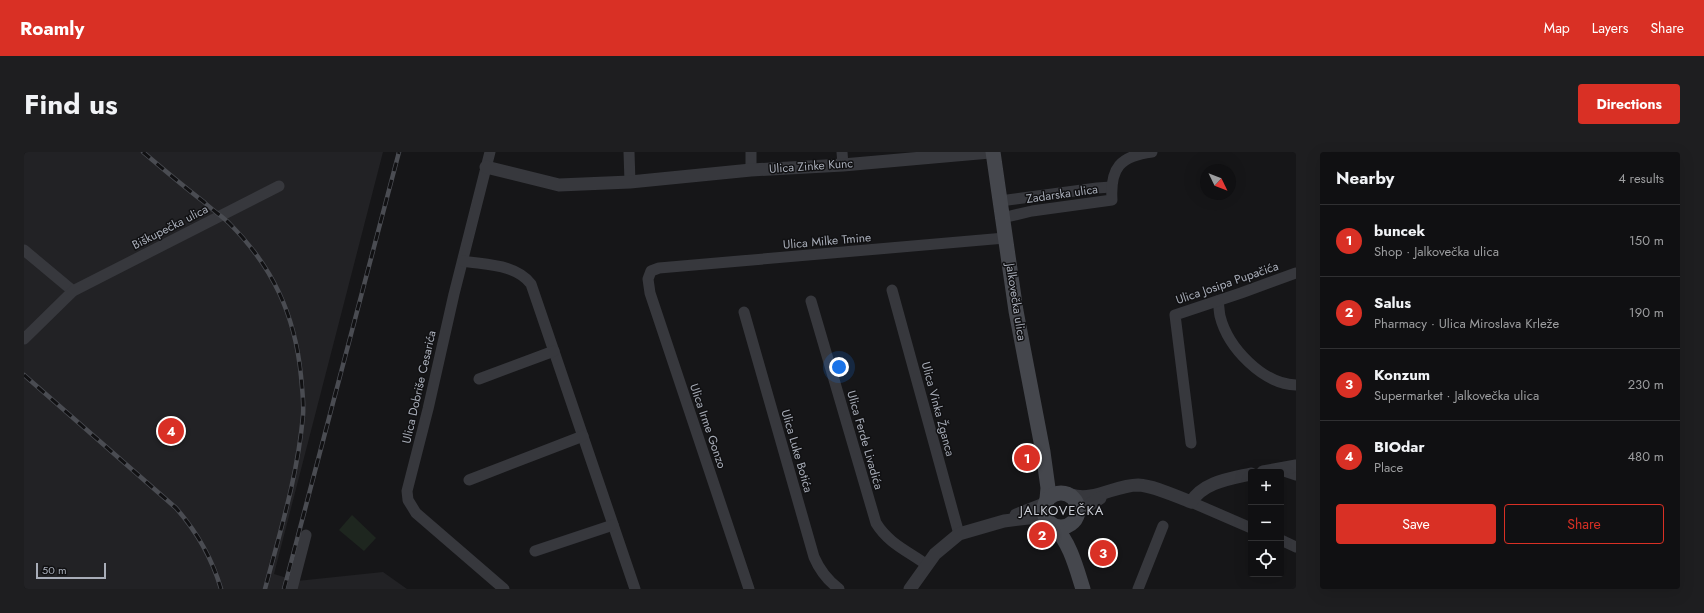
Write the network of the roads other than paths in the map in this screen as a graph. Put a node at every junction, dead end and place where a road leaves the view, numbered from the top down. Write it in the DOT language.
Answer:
graph roads {
  1 [pos="490,152"];
  2 [pos="629,152"];
  3 [pos="751,152"];
  4 [pos="990,152"];
  5 [pos="994,152"];
  6 [pos="1148,152"];
  7 [pos="1152,152"];
  8 [pos="843,158"];
  9 [pos="486,167"];
  10 [pos="751,170"];
  11 [pos="630,182"];
  12 [pos="279,186"];
  13 [pos="1111,187"];
  14 [pos="1000,201"];
  15 [pos="1002,218"];
  16 [pos="1005,238"];
  17 [pos="24,250"];
  18 [pos="463,261"];
  19 [pos="651,271"];
  20 [pos="1296,273"];
  21 [pos="892,290"];
  22 [pos="73,291"];
  23 [pos="811,301"];
  24 [pos="1218,301"];
  25 [pos="744,312"];
  26 [pos="24,338"];
  27 [pos="554,351"];
  28 [pos="479,378"];
  29 [pos="1296,385"];
  30 [pos="583,436"];
  31 [pos="1191,443"];
  32 [pos="1043,452"];
  33 [pos="1296,466"];
  34 [pos="1277,469"];
  35 [pos="1284,471"];
  36 [pos="1248,475"];
  37 [pos="1296,475"];
  38 [pos="469,480"];
  39 [pos="1116,490"];
  40 [pos="1069,494"];
  41 [pos="1046,502"];
  42 [pos="1191,502"];
  43 [pos="1076,516"];
  44 [pos="1004,521"];
  45 [pos="1052,524"];
  46 [pos="613,525"];
  47 [pos="1164,526"];
  48 [pos="1248,527"];
  49 [pos="959,534"];
  50 [pos="306,535"];
  51 [pos="1283,541"];
  52 [pos="1296,547"];
  53 [pos="535,551"];
  54 [pos="1075,563"];
  55 [pos="927,564"];
  56 [pos="1142,588"];
  57 [pos="292,589"];
  58 [pos="504,589"];
  59 [pos="635,589"];
  60 [pos="749,589"];
  61 [pos="839,589"];
  62 [pos="910,589"];
  63 [pos="1083,589"];
  1 -- 9 [label="street, Ulica Dobriše Cesarića"];
  2 -- 11 [label="street"];
  3 -- 10 [label="street, Ulica Zinke Kunc"];
  4 -- 8 [label="street, Ulica Zinke Kunc"];
  5 -- 14 [label="main road, Jalkovečka ulica"];
  6 -- 7 [label="street, Zadarska ulica"];
  6 -- 13 [label="street, Zadarska ulica"];
  8 -- 10 [label="street, Ulica Zinke Kunc"];
  9 -- 11 [label="street, Ulica Zinke Kunc"];
  9 -- 18 [label="street, Ulica Dobriše Cesarića"];
  10 -- 11 [label="street, Ulica Zinke Kunc"];
  12 -- 22 [label="street, Biškupečka ulica"];
  13 -- 14 [label="street, Zadarska ulica"];
  13 -- 15 [label="street, Zadarska ulica"];
  14 -- 15 [label="main road, Jalkovečka ulica"];
  15 -- 16 [label="main road, Jalkovečka ulica"];
  16 -- 19 [label="street, Ulica Milke Tmine"];
  16 -- 32 [label="main road, Jalkovečka ulica"];
  17 -- 22 [label="street"];
  18 -- 27 [label="street"];
  18 -- 58 [label="street, Ulica Dobriše Cesarića"];
  19 -- 60 [label="street, Ulica Irme Gonzo"];
  20 -- 24 [label="street, Ulica Josipa Pupačića"];
  21 -- 49 [label="street, Ulica Vinka Žganca"];
  22 -- 26 [label="street, Biškupečka ulica"];
  23 -- 55 [label="street, Ulica Ferde Livadića"];
  24 -- 29 [label="street"];
  24 -- 31 [label="street, Ulica Josipa Pupačića"];
  25 -- 61 [label="street, Ulica Luke Botića"];
  27 -- 28 [label="street"];
  27 -- 30 [label="street"];
  30 -- 38 [label="street"];
  30 -- 46 [label="street"];
  32 -- 40 [label="main road, Jalkovečka ulica"];
  32 -- 41 [label="main road, Jalkovečka ulica"];
  33 -- 34 [label="street"];
  35 -- 37 [label="street"];
  36 -- 42 [label="street"];
  39 -- 40 [label="street"];
  39 -- 42 [label="street"];
  39 -- 43 [label="street"];
  40 -- 41 [label="main road"];
  40 -- 43 [label="main road"];
  41 -- 44 [label="street"];
  41 -- 45 [label="main road"];
  42 -- 48 [label="street"];
  43 -- 45 [label="main road"];
  43 -- 54 [label="main road"];
  44 -- 45 [label="street"];
  44 -- 49 [label="street"];
  45 -- 54 [label="main road"];
  46 -- 53 [label="street"];
  46 -- 59 [label="street"];
  47 -- 56 [label="street"];
  49 -- 55 [label="street"];
  50 -- 57 [label="street"];
  51 -- 52 [label="street"];
  54 -- 63 [label="main road"];
  55 -- 62 [label="street"];
}
